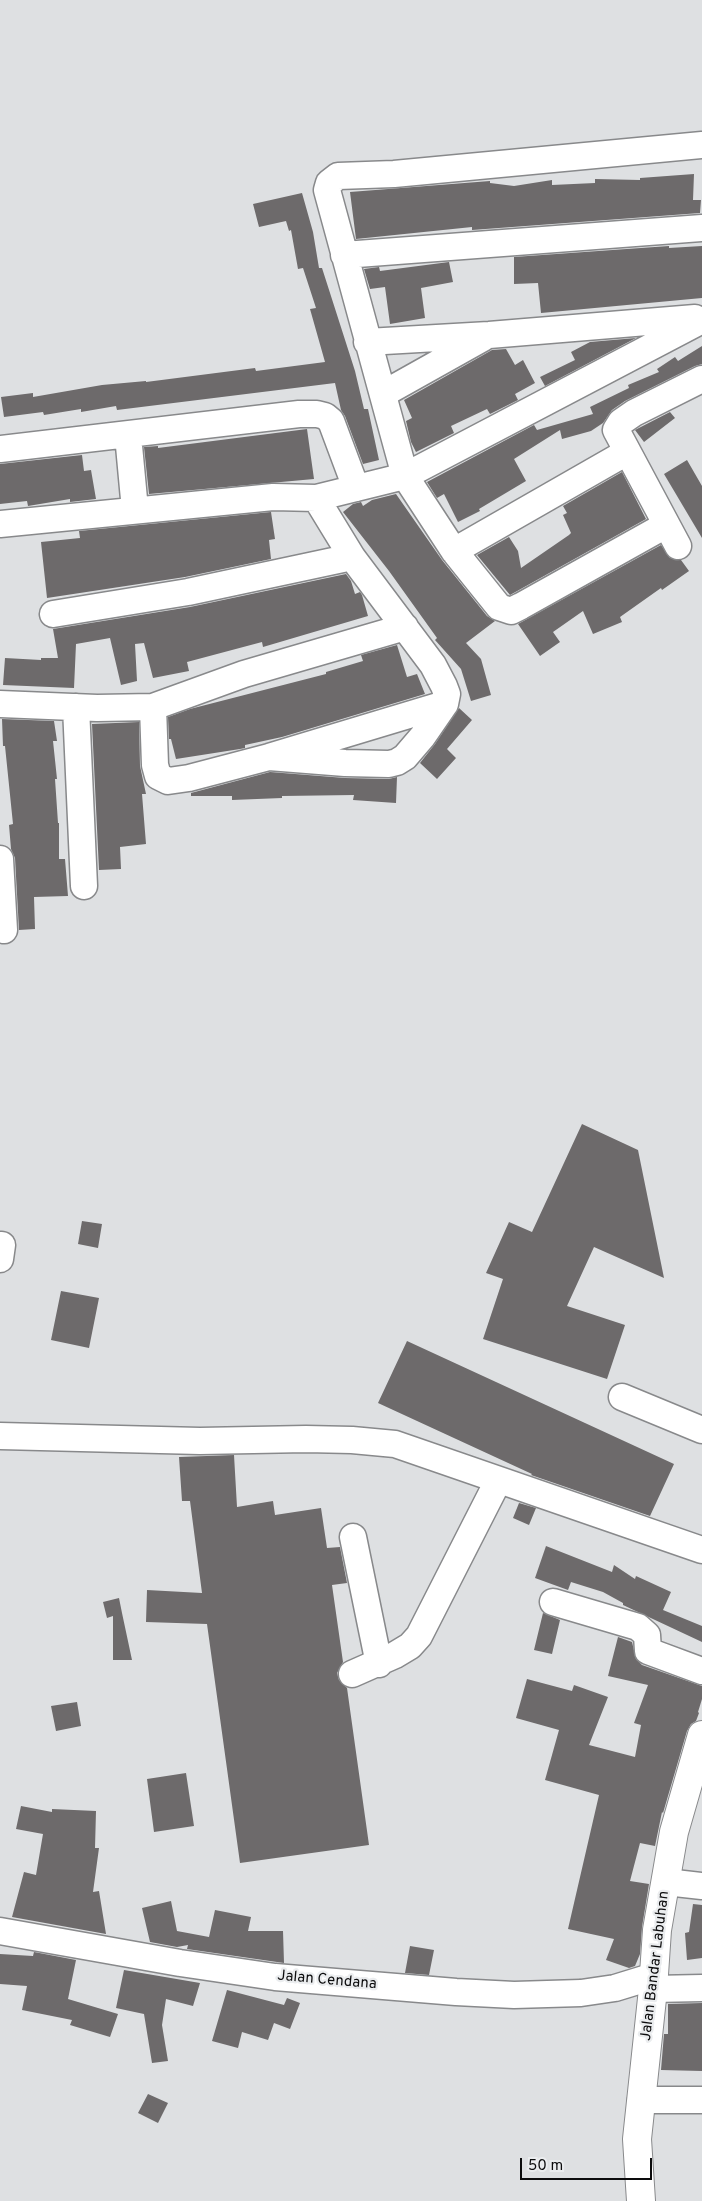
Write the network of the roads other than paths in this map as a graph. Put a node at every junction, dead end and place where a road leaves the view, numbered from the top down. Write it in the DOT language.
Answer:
graph roads {
  1 [pos="702,146"];
  2 [pos="702,228"];
  3 [pos="344,255"];
  4 [pos="702,319"];
  5 [pos="489,335"];
  6 [pos="367,342"];
  7 [pos="702,379"];
  8 [pos="383,394"];
  9 [pos="128,434"];
  10 [pos="0,449"];
  11 [pos="627,452"];
  12 [pos="405,476"];
  13 [pos="356,488"];
  14 [pos="316,498"];
  15 [pos="135,510"];
  16 [pos="0,524"];
  17 [pos="454,551"];
  18 [pos="352,557"];
  19 [pos="53,614"];
  20 [pos="405,627"];
  21 [pos="0,704"];
  22 [pos="445,704"];
  23 [pos="76,707"];
  24 [pos="153,707"];
  25 [pos="269,756"];
  26 [pos="0,859"];
  27 [pos="84,886"];
  28 [pos="4,930"];
  29 [pos="622,1397"];
  30 [pos="702,1430"];
  31 [pos="0,1436"];
  32 [pos="498,1480"];
  33 [pos="353,1537"];
  34 [pos="702,1550"];
  35 [pos="553,1602"];
  36 [pos="379,1664"];
  37 [pos="702,1671"];
  38 [pos="352,1674"];
  39 [pos="702,1735"];
  40 [pos="666,1882"];
  41 [pos="702,1886"];
  42 [pos="0,1931"];
  43 [pos="654,1982"];
  44 [pos="702,1988"];
  45 [pos="641,2100"];
  46 [pos="702,2100"];
  47 [pos="641,2201"];
  1 -- 3 [label="street"];
  2 -- 3 [label="street"];
  3 -- 6 [label="street"];
  4 -- 5 [label="street"];
  4 -- 12 [label="street"];
  5 -- 6 [label="street"];
  5 -- 8 [label="street"];
  6 -- 8 [label="street"];
  7 -- 11 [label="street"];
  8 -- 12 [label="street"];
  9 -- 10 [label="street"];
  9 -- 13 [label="street"];
  9 -- 15 [label="street"];
  11 -- 17 [label="street"];
  11 -- 17 [label="street"];
  12 -- 13 [label="street"];
  12 -- 17 [label="street"];
  13 -- 14 [label="street"];
  14 -- 15 [label="street"];
  14 -- 18 [label="street"];
  15 -- 16 [label="street"];
  18 -- 19 [label="street"];
  18 -- 20 [label="street"];
  20 -- 22 [label="street"];
  20 -- 24 [label="street"];
  21 -- 23 [label="street"];
  22 -- 25 [label="street"];
  22 -- 25 [label="street"];
  23 -- 24 [label="street"];
  23 -- 27 [label="street"];
  24 -- 25 [label="street"];
  26 -- 28 [label="street"];
  29 -- 30 [label="street"];
  31 -- 32 [label="street"];
  32 -- 34 [label="street"];
  32 -- 36 [label="street"];
  33 -- 36 [label="street"];
  35 -- 37 [label="street"];
  36 -- 38 [label="street"];
  39 -- 40 [label="main road, Jalan Bandar Labuhan"];
  40 -- 41 [label="street"];
  40 -- 43 [label="main road, Jalan Bandar Labuhan"];
  42 -- 43 [label="street, Jalan Cendana"];
  43 -- 44 [label="street, Jalan Cendana"];
  43 -- 45 [label="main road, Jalan Bandar Labuhan"];
  45 -- 46 [label="street"];
  45 -- 47 [label="main road, Jalan Bandar Labuhan"];
}
